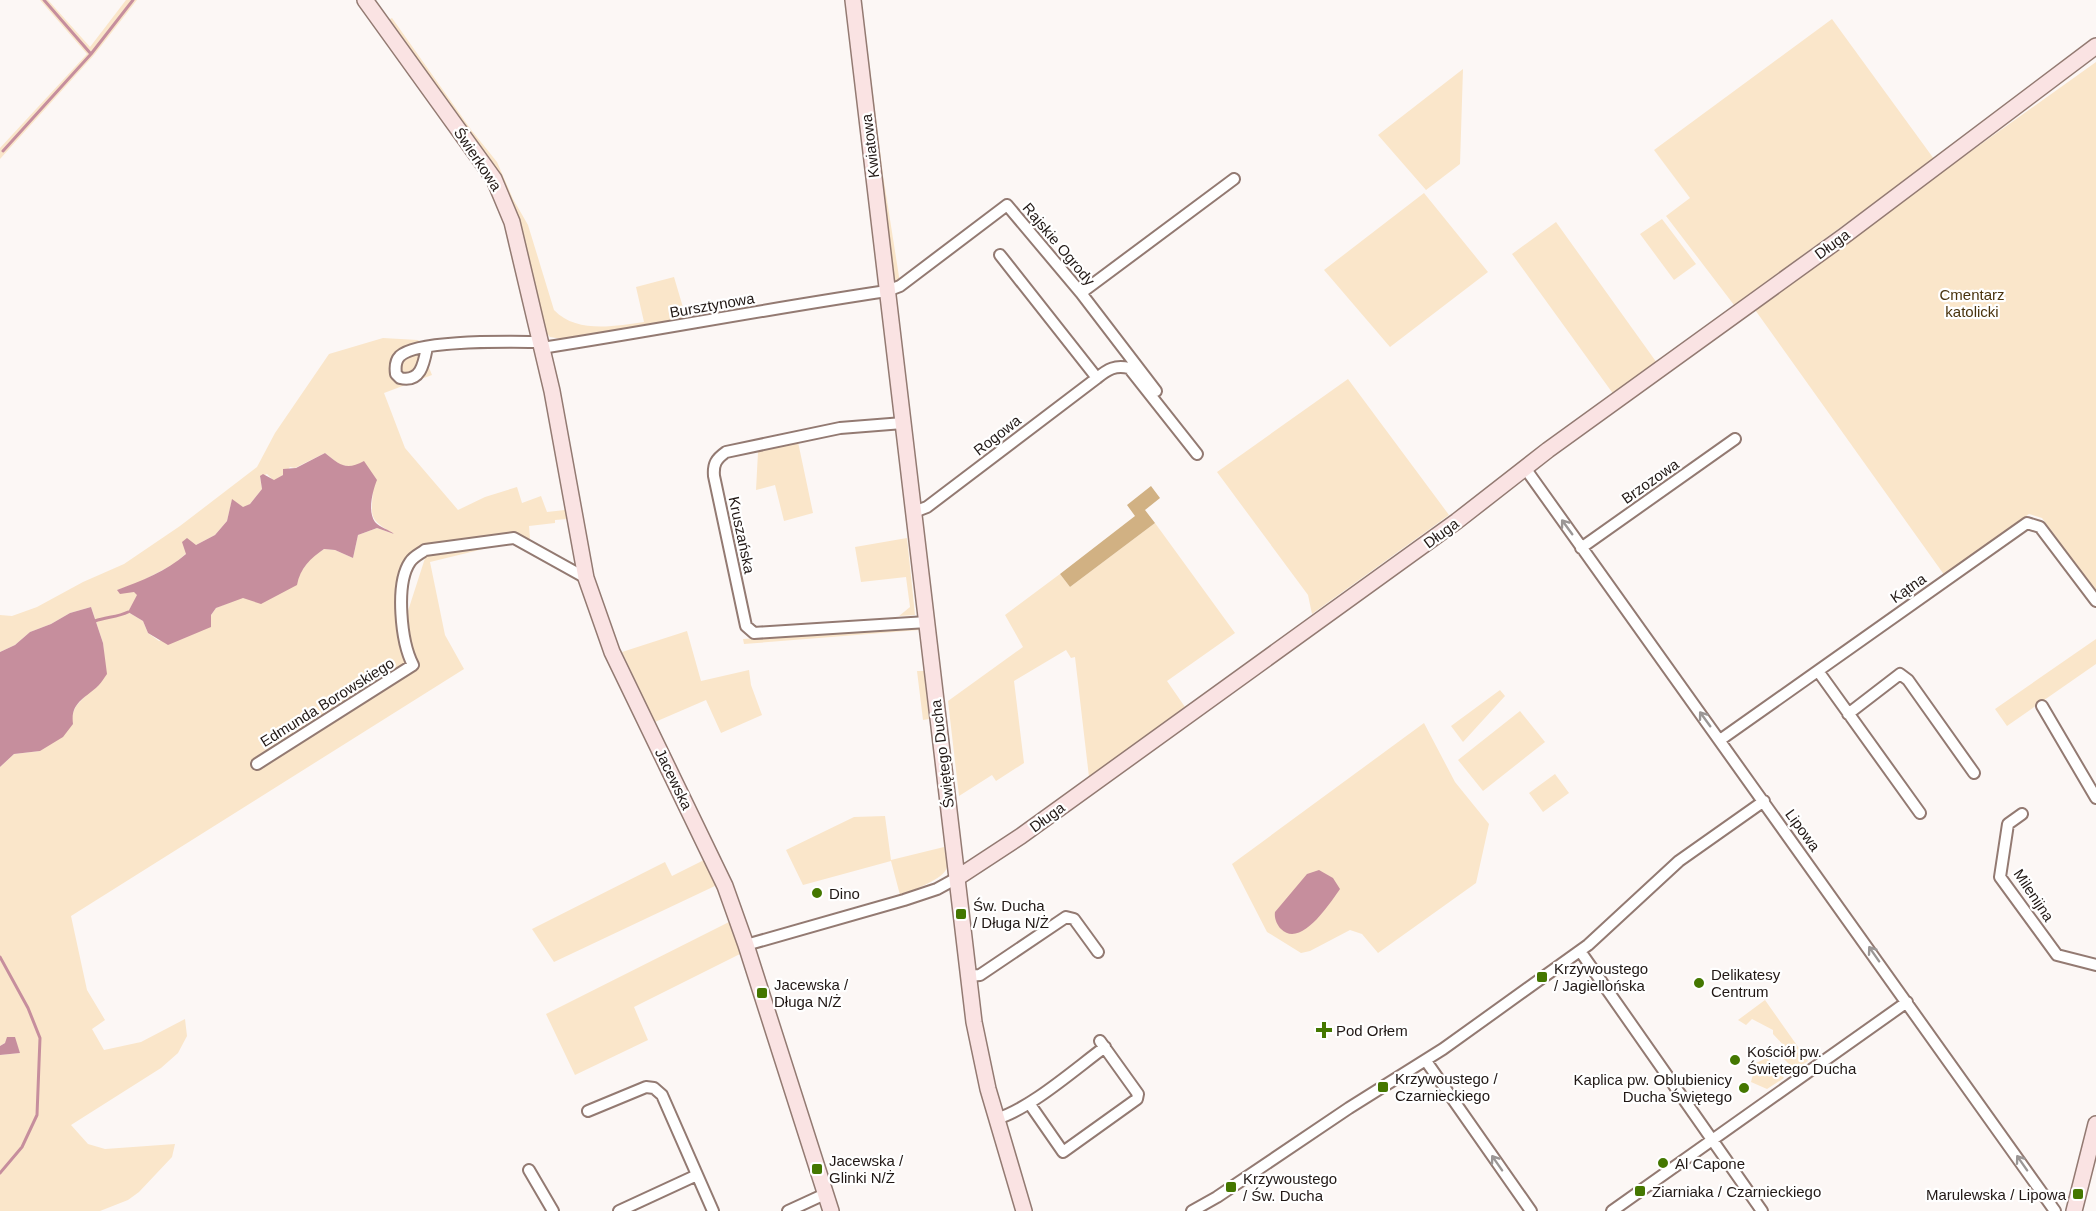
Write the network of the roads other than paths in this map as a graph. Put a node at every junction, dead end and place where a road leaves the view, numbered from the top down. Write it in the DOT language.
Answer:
graph roads {
  1 [pos="365,0"];
  2 [pos="853,0"];
  3 [pos="2096,46"];
  4 [pos="1234,179"];
  5 [pos="1000,255"];
  6 [pos="887,291"];
  7 [pos="1081,293"];
  8 [pos="542,345"];
  9 [pos="428,347"];
  10 [pos="1097,378"];
  11 [pos="1156,392"];
  12 [pos="903,423"];
  13 [pos="1735,439"];
  14 [pos="1197,454"];
  15 [pos="1525,468"];
  16 [pos="914,512"];
  17 [pos="1581,548"];
  18 [pos="586,578"];
  19 [pos="2096,601"];
  20 [pos="927,622"];
  21 [pos="1818,671"];
  22 [pos="2042,706"];
  23 [pos="1848,714"];
  24 [pos="1720,740"];
  25 [pos="257,764"];
  26 [pos="1974,773"];
  27 [pos="2096,798"];
  28 [pos="1764,801"];
  29 [pos="1920,813"];
  30 [pos="2022,814"];
  31 [pos="957,878"];
  32 [pos="746,945"];
  33 [pos="1580,951"];
  34 [pos="1098,952"];
  35 [pos="2096,965"];
  36 [pos="968,976"];
  37 [pos="1907,1002"];
  38 [pos="1426,1060"];
  39 [pos="1029,1103"];
  40 [pos="588,1111"];
  41 [pos="996,1119"];
  42 [pos="2096,1125"];
  43 [pos="1712,1140"];
  44 [pos="529,1170"];
  45 [pos="697,1175"];
  46 [pos="825,1194"];
  47 [pos="553,1211"];
  48 [pos="619,1211"];
  49 [pos="713,1211"];
  50 [pos="788,1211"];
  51 [pos="831,1211"];
  52 [pos="1024,1211"];
  53 [pos="1192,1211"];
  54 [pos="1531,1211"];
  55 [pos="1612,1211"];
  56 [pos="1762,1211"];
  57 [pos="2055,1211"];
  58 [pos="2074,1211"];
  1 -- 8 [label="street, Świerkowa"];
  2 -- 6 [label="street, Kwiatowa"];
  3 -- 15 [label="street, Długa"];
  4 -- 7 [label="street"];
  5 -- 10 [label="street"];
  6 -- 7 [label="street, Rajskie Ogrody"];
  6 -- 8 [label="street, Bursztynowa"];
  6 -- 12 [label="street, Świętego Ducha"];
  7 -- 11 [label="street, Rajskie Ogrody"];
  8 -- 9 [label="street, Bursztynowa"];
  8 -- 18 [label="street, Jacewska"];
  10 -- 14 [label="street, Rogowa"];
  10 -- 16 [label="street, Rogowa"];
  12 -- 16 [label="street, Świętego Ducha"];
  12 -- 20 [label="street, Kruszańska"];
  13 -- 17 [label="street, Brzozowa"];
  17 -- 15 [label="street, Lipowa, one-way"];
  15 -- 31 [label="street, Długa"];
  16 -- 20 [label="street, Świętego Ducha"];
  24 -- 17 [label="street, Lipowa, one-way"];
  18 -- 25 [label="street, Edmunda Borowskiego"];
  18 -- 32 [label="street, Jacewska"];
  19 -- 21 [label="street, Kątna"];
  20 -- 31 [label="street, Świętego Ducha"];
  21 -- 23 [label="street"];
  21 -- 24 [label="street, Kątna"];
  22 -- 27 [label="street"];
  23 -- 26 [label="street"];
  23 -- 29 [label="street"];
  24 -- 28 [label="street, Lipowa"];
  28 -- 33 [label="street"];
  37 -- 28 [label="street, Lipowa, one-way"];
  30 -- 35 [label="street, Milenijna"];
  31 -- 32 [label="street, Długa"];
  31 -- 36 [label="street, Świętego Ducha"];
  32 -- 46 [label="street, Jacewska"];
  33 -- 38 [label="street"];
  33 -- 43 [label="street"];
  34 -- 36 [label="street"];
  36 -- 41 [label="street, Świętego Ducha"];
  37 -- 43 [label="street"];
  57 -- 37 [label="street, Lipowa, one-way"];
  38 -- 53 [label="street"];
  54 -- 38 [label="street, one-way"];
  39 -- 39 [label="street"];
  39 -- 41 [label="street"];
  40 -- 45 [label="street"];
  41 -- 52 [label="street, Świętego Ducha"];
  42 -- 58 [label="street"];
  43 -- 55 [label="street"];
  43 -- 56 [label="street"];
  44 -- 47 [label="street"];
  45 -- 48 [label="street"];
  45 -- 49 [label="street"];
  46 -- 50 [label="street"];
  46 -- 51 [label="street, Jacewska"];
}
